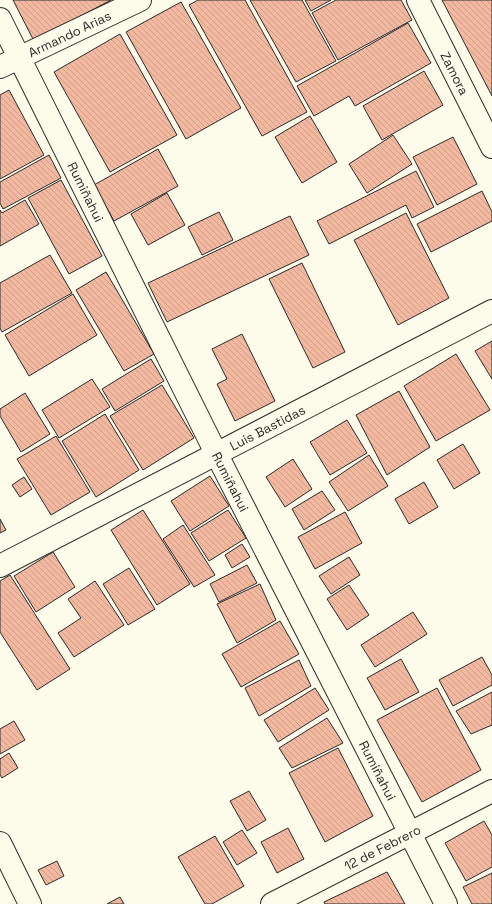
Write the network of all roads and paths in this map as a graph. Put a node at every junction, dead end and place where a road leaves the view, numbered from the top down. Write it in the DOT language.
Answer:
graph roads {
  1 [pos="140,0"];
  2 [pos="418,0"];
  3 [pos="0,19"];
  4 [pos="9,62"];
  5 [pos="492,147"];
  6 [pos="492,311"];
  7 [pos="216,453"];
  8 [pos="0,566"];
  9 [pos="492,791"];
  10 [pos="409,833"];
  11 [pos="0,843"];
  12 [pos="30,904"];
  13 [pos="272,904"];
  14 [pos="446,904"];
  1 -- 4 [label="street, Armando Arias"];
  2 -- 5 [label="street, Zamora"];
  3 -- 4 [label="street, Rumiñahui"];
  4 -- 7 [label="street, Rumiñahui"];
  6 -- 7 [label="street, Luis Bastidas"];
  7 -- 8 [label="street, Luis Bastidas"];
  7 -- 10 [label="street, Rumiñahui"];
  9 -- 10 [label="street, 12 de Febrero"];
  10 -- 13 [label="street, 12 de Febrero"];
  10 -- 14 [label="street, Rumiñahui"];
  11 -- 12 [label="street"];
}
